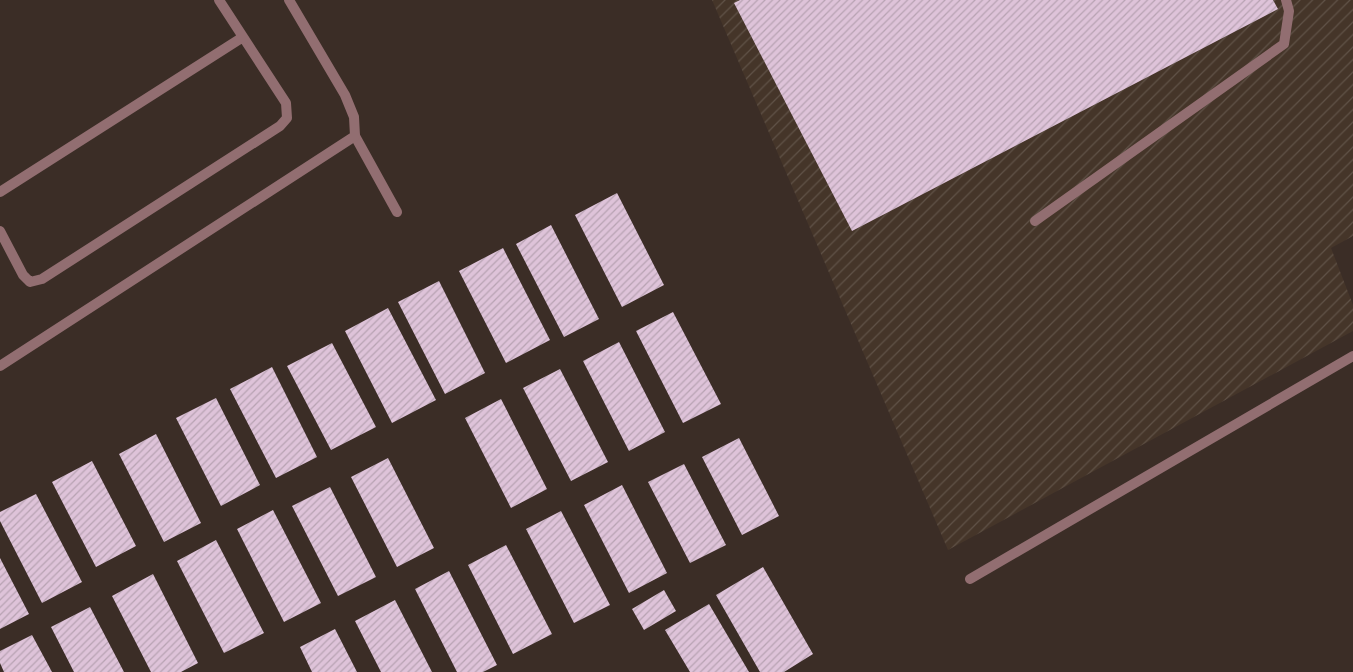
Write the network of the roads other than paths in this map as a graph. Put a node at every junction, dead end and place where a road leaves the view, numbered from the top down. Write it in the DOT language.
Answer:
graph roads {
  1 [pos="219,0"];
  2 [pos="289,0"];
  3 [pos="1286,0"];
  4 [pos="243,37"];
  5 [pos="355,136"];
  6 [pos="0,192"];
  7 [pos="397,212"];
  8 [pos="1035,221"];
  9 [pos="0,230"];
  10 [pos="1353,356"];
  11 [pos="0,366"];
  12 [pos="970,579"];
  1 -- 4 [label="street"];
  2 -- 5 [label="street"];
  3 -- 8 [label="street"];
  4 -- 6 [label="street"];
  4 -- 9 [label="street"];
  5 -- 7 [label="street"];
  5 -- 11 [label="street"];
  10 -- 12 [label="street"];
}
